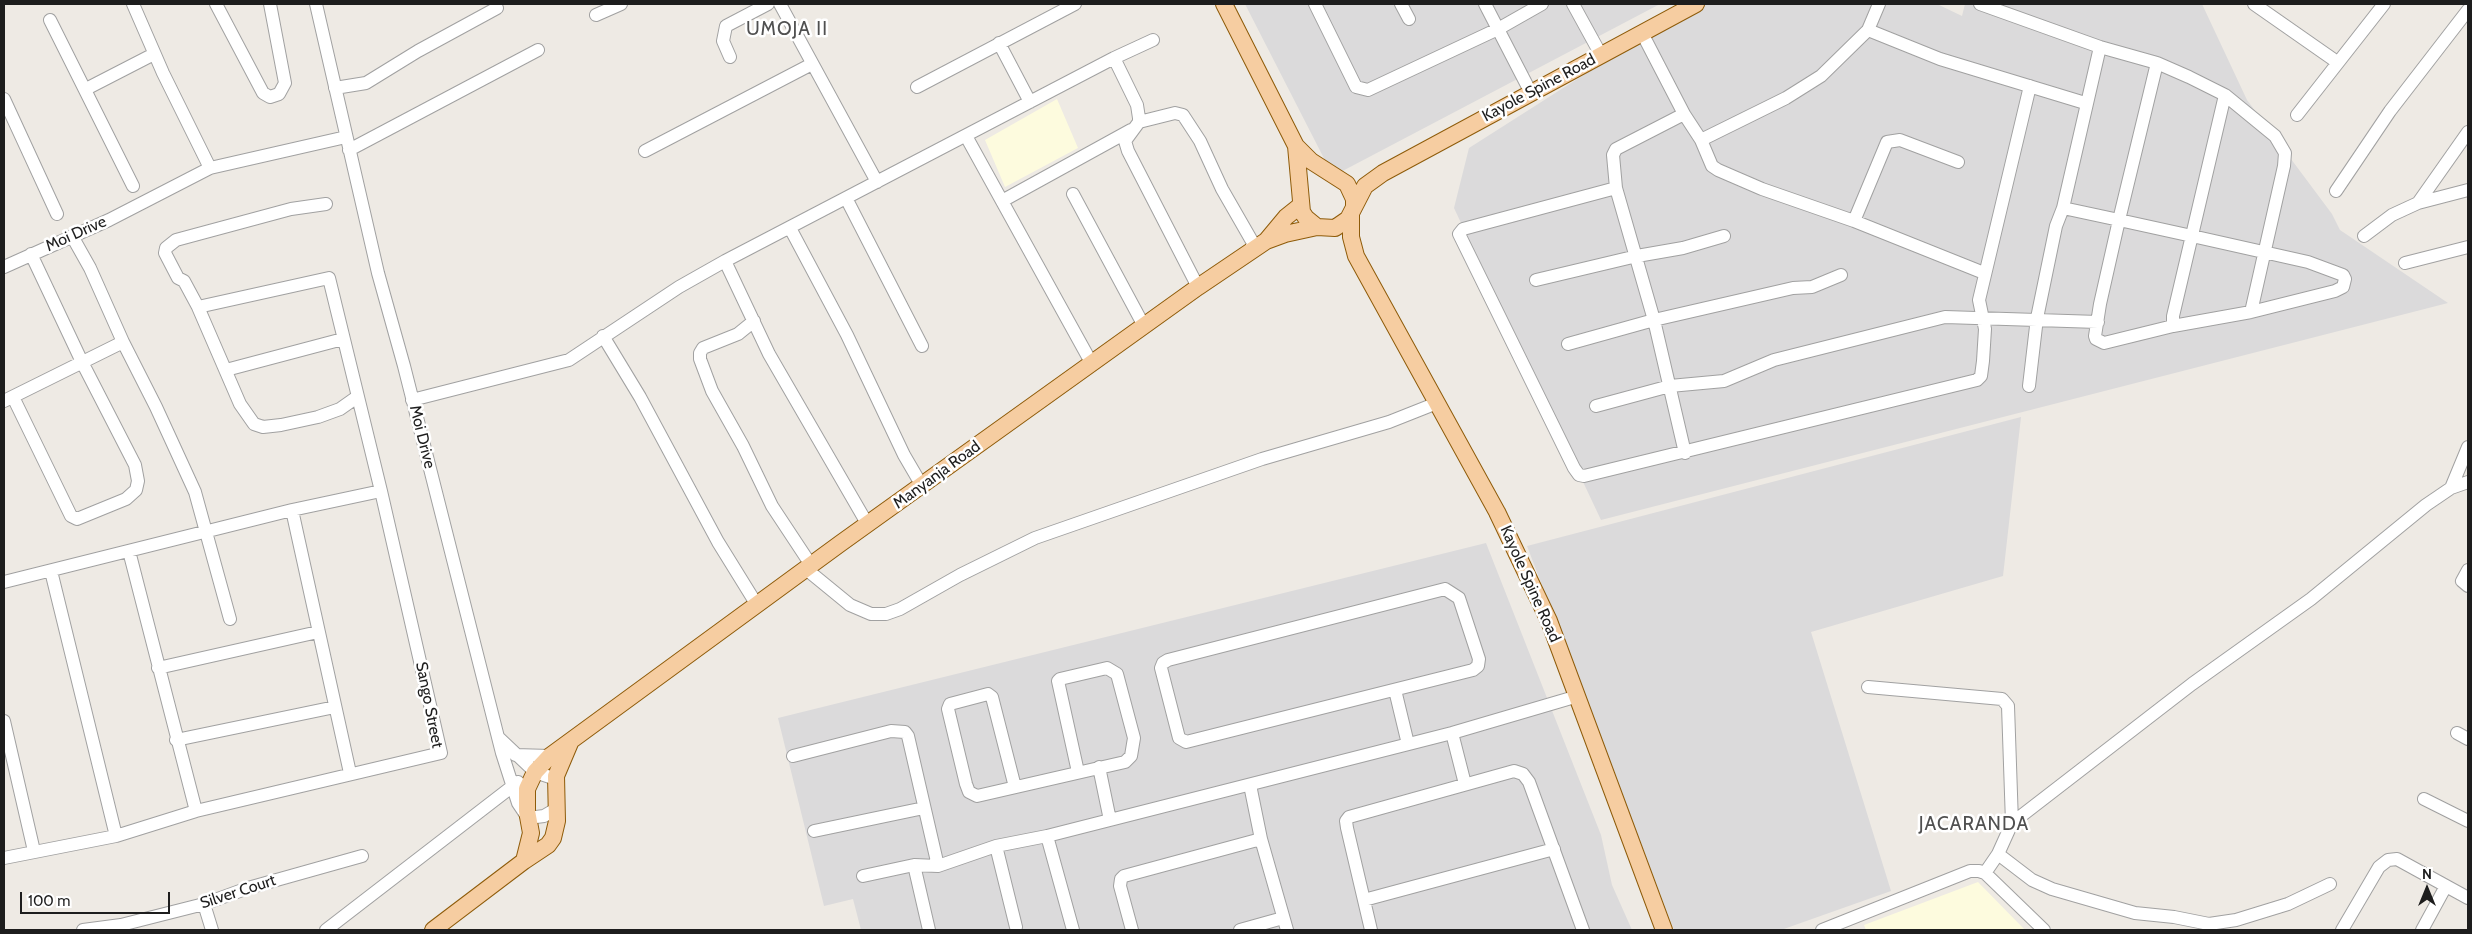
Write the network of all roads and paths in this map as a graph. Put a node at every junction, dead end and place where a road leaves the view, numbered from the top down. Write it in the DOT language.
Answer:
graph roads {
  1 [pos="133,4"];
  2 [pos="216,4"];
  3 [pos="270,4"];
  4 [pos="316,4"];
  5 [pos="621,4"];
  6 [pos="768,4"];
  7 [pos="780,4"];
  8 [pos="1075,4"];
  9 [pos="1224,4"];
  10 [pos="1315,4"];
  11 [pos="1401,4"];
  12 [pos="1485,4"];
  13 [pos="1542,4"];
  14 [pos="1573,4"];
  15 [pos="1696,4"];
  16 [pos="1880,4"];
  17 [pos="1980,4"];
  18 [pos="2254,4"];
  19 [pos="2384,4"];
  20 [pos="497,8"];
  21 [pos="2468,10"];
  22 [pos="596,15"];
  23 [pos="1409,19"];
  24 [pos="50,20"];
  25 [pos="1498,29"];
  26 [pos="1868,30"];
  27 [pos="1642,33"];
  28 [pos="1153,40"];
  29 [pos="999,43"];
  30 [pos="2100,48"];
  31 [pos="538,50"];
  32 [pos="154,54"];
  33 [pos="1601,55"];
  34 [pos="730,57"];
  35 [pos="1114,58"];
  36 [pos="2337,62"];
  37 [pos="2156,63"];
  38 [pos="812,64"];
  39 [pos="2030,86"];
  40 [pos="917,87"];
  41 [pos="335,88"];
  42 [pos="86,90"];
  43 [pos="1531,93"];
  44 [pos="2225,95"];
  45 [pos="4,99"];
  46 [pos="1030,102"];
  47 [pos="2085,103"];
  48 [pos="1684,114"];
  49 [pos="2297,115"];
  50 [pos="8,118"];
  51 [pos="1136,126"];
  52 [pos="2468,132"];
  53 [pos="966,136"];
  54 [pos="1701,140"];
  55 [pos="348,144"];
  56 [pos="1296,146"];
  57 [pos="645,151"];
  58 [pos="1958,162"];
  59 [pos="210,168"];
  60 [pos="1383,173"];
  61 [pos="1337,177"];
  62 [pos="877,182"];
  63 [pos="133,186"];
  64 [pos="1616,188"];
  65 [pos="2468,190"];
  66 [pos="2336,191"];
  67 [pos="1073,194"];
  68 [pos="846,198"];
  69 [pos="1002,200"];
  70 [pos="1301,200"];
  71 [pos="2418,203"];
  72 [pos="326,204"];
  73 [pos="2063,208"];
  74 [pos="1353,211"];
  75 [pos="57,214"];
  76 [pos="2119,220"];
  77 [pos="1854,221"];
  78 [pos="790,228"];
  79 [pos="1321,228"];
  80 [pos="72,236"];
  81 [pos="1724,236"];
  82 [pos="2192,236"];
  83 [pos="2364,236"];
  84 [pos="1266,241"];
  85 [pos="2468,247"];
  86 [pos="1250,252"];
  87 [pos="2265,252"];
  88 [pos="31,254"];
  89 [pos="1356,256"];
  90 [pos="1636,256"];
  91 [pos="724,261"];
  92 [pos="2405,262"];
  93 [pos="4,267"];
  94 [pos="1984,273"];
  95 [pos="1841,275"];
  96 [pos="1536,280"];
  97 [pos="1198,287"];
  98 [pos="198,307"];
  99 [pos="2251,312"];
  100 [pos="1984,318"];
  101 [pos="2037,318"];
  102 [pos="1654,320"];
  103 [pos="754,321"];
  104 [pos="2098,322"];
  105 [pos="1144,326"];
  106 [pos="2172,326"];
  107 [pos="603,336"];
  108 [pos="343,339"];
  109 [pos="124,342"];
  110 [pos="1568,344"];
  111 [pos="922,346"];
  112 [pos="82,362"];
  113 [pos="1092,364"];
  114 [pos="226,370"];
  115 [pos="1670,386"];
  116 [pos="2029,386"];
  117 [pos="357,397"];
  118 [pos="9,399"];
  119 [pos="412,400"];
  120 [pos="1437,403"];
  121 [pos="1596,406"];
  122 [pos="2468,447"];
  123 [pos="1685,452"];
  124 [pos="918,479"];
  125 [pos="2468,482"];
  126 [pos="2451,488"];
  127 [pos="381,491"];
  128 [pos="292,510"];
  129 [pos="868,525"];
  130 [pos="205,532"];
  131 [pos="129,551"];
  132 [pos="809,567"];
  133 [pos="2468,570"];
  134 [pos="51,571"];
  135 [pos="4,582"];
  136 [pos="2468,586"];
  137 [pos="757,606"];
  138 [pos="230,618"];
  139 [pos="318,632"];
  140 [pos="158,668"];
  141 [pos="1868,687"];
  142 [pos="1395,690"];
  143 [pos="1578,696"];
  144 [pos="335,707"];
  145 [pos="4,721"];
  146 [pos="1452,733"];
  147 [pos="498,737"];
  148 [pos="176,740"];
  149 [pos="570,744"];
  150 [pos="1408,744"];
  151 [pos="515,755"];
  152 [pos="550,756"];
  153 [pos="793,756"];
  154 [pos="1099,768"];
  155 [pos="535,772"];
  156 [pos="1078,772"];
  157 [pos="350,773"];
  158 [pos="556,779"];
  159 [pos="1465,784"];
  160 [pos="514,785"];
  161 [pos="1250,785"];
  162 [pos="1015,787"];
  163 [pos="2424,799"];
  164 [pos="924,808"];
  165 [pos="556,809"];
  166 [pos="196,812"];
  167 [pos="528,818"];
  168 [pos="1110,820"];
  169 [pos="2468,821"];
  170 [pos="2012,823"];
  171 [pos="814,832"];
  172 [pos="116,836"];
  173 [pos="1048,836"];
  174 [pos="1262,839"];
  175 [pos="996,846"];
  176 [pos="1554,850"];
  177 [pos="34,851"];
  178 [pos="1998,854"];
  179 [pos="362,856"];
  180 [pos="4,858"];
  181 [pos="524,860"];
  182 [pos="914,865"];
  183 [pos="938,866"];
  184 [pos="1986,873"];
  185 [pos="863,876"];
  186 [pos="2330,884"];
  187 [pos="2446,886"];
  188 [pos="2468,898"];
  189 [pos="1364,900"];
  190 [pos="204,904"];
  191 [pos="1285,924"];
  192 [pos="1016,927"];
  193 [pos="83,930"];
  194 [pos="212,930"];
  195 [pos="326,930"];
  196 [pos="433,930"];
  197 [pos="929,930"];
  198 [pos="1073,930"];
  199 [pos="1132,930"];
  200 [pos="1240,930"];
  201 [pos="1370,930"];
  202 [pos="1581,930"];
  203 [pos="1664,930"];
  204 [pos="1822,930"];
  205 [pos="2044,930"];
  206 [pos="2342,930"];
  207 [pos="2422,930"];
  1 -- 32 [label="street"];
  2 -- 3 [label="street"];
  4 -- 41 [label="street, Moi Drive"];
  5 -- 22 [label="street"];
  6 -- 34 [label="street"];
  7 -- 38 [label="street"];
  8 -- 29 [label="street"];
  9 -- 56 [label="main road"];
  10 -- 25 [label="street"];
  11 -- 23 [label="street"];
  12 -- 25 [label="street"];
  13 -- 25 [label="street"];
  14 -- 33 [label="street"];
  15 -- 27 [label="main road, Kayole Spine Road"];
  16 -- 26 [label="street"];
  17 -- 30 [label="street"];
  18 -- 36 [label="street"];
  19 -- 36 [label="street"];
  20 -- 41 [label="street"];
  21 -- 66 [label="street"];
  24 -- 42 [label="street"];
  25 -- 43 [label="street"];
  26 -- 39 [label="street"];
  26 -- 54 [label="street"];
  27 -- 33 [label="main road, Kayole Spine Road"];
  27 -- 48 [label="street"];
  28 -- 35 [label="street"];
  29 -- 40 [label="street"];
  29 -- 46 [label="street"];
  30 -- 37 [label="street"];
  30 -- 47 [label="street"];
  31 -- 55 [label="street"];
  32 -- 42 [label="street"];
  32 -- 59 [label="street"];
  33 -- 43 [label="main road, Kayole Spine Road"];
  35 -- 46 [label="street"];
  35 -- 51 [label="street"];
  36 -- 49 [label="street"];
  37 -- 44 [label="street"];
  37 -- 76 [label="street"];
  38 -- 57 [label="street"];
  38 -- 62 [label="street"];
  39 -- 47 [label="street"];
  39 -- 94 [label="street"];
  41 -- 55 [label="street, Moi Drive"];
  42 -- 63 [label="street"];
  43 -- 60 [label="main road, Kayole Spine Road"];
  44 -- 82 [label="street"];
  44 -- 87 [label="street"];
  45 -- 50 [label="street"];
  46 -- 53 [label="street"];
  47 -- 73 [label="street"];
  48 -- 54 [label="street"];
  48 -- 64 [label="street"];
  50 -- 75 [label="street"];
  51 -- 69 [label="street"];
  51 -- 86 [label="street"];
  51 -- 97 [label="street"];
  52 -- 71 [label="street"];
  53 -- 62 [label="street"];
  53 -- 69 [label="street"];
  54 -- 77 [label="street"];
  55 -- 59 [label="street, Moi Drive"];
  55 -- 119 [label="street, Moi Drive"];
  56 -- 61 [label="main road"];
  56 -- 70 [label="main road"];
  58 -- 77 [label="street"];
  59 -- 80 [label="street, Moi Drive"];
  60 -- 61 [label="main road"];
  60 -- 74 [label="main road"];
  61 -- 70 [label="main road"];
  61 -- 74 [label="main road"];
  62 -- 68 [label="street"];
  64 -- 90 [label="street"];
  64 -- 123 [label="street"];
  65 -- 71 [label="street"];
  67 -- 105 [label="street"];
  68 -- 78 [label="street"];
  68 -- 111 [label="street"];
  69 -- 113 [label="street"];
  70 -- 79 [label="main road"];
  70 -- 84 [label="main road, Manyanja Road"];
  71 -- 83 [label="street"];
  72 -- 98 [label="street"];
  73 -- 76 [label="street"];
  73 -- 101 [label="street"];
  74 -- 79 [label="main road"];
  74 -- 89 [label="main road"];
  76 -- 82 [label="street"];
  76 -- 104 [label="street"];
  77 -- 94 [label="street"];
  78 -- 91 [label="street"];
  78 -- 124 [label="street"];
  79 -- 84 [label="main road"];
  79 -- 89 [label="main road"];
  80 -- 88 [label="street, Moi Drive"];
  80 -- 109 [label="street"];
  81 -- 90 [label="street"];
  82 -- 87 [label="street"];
  82 -- 106 [label="street"];
  84 -- 86 [label="main road, Manyanja Road"];
  85 -- 92 [label="street"];
  86 -- 97 [label="main road, Manyanja Road"];
  87 -- 99 [label="street"];
  87 -- 99 [label="street"];
  88 -- 93 [label="street, Moi Drive"];
  88 -- 112 [label="street"];
  89 -- 120 [label="main road, Kayole Spine Road"];
  90 -- 96 [label="street"];
  90 -- 102 [label="street"];
  91 -- 103 [label="street"];
  91 -- 107 [label="street"];
  94 -- 100 [label="street"];
  95 -- 102 [label="street"];
  97 -- 105 [label="main road, Manyanja Road"];
  98 -- 108 [label="street, Sango Street"];
  98 -- 114 [label="street"];
  99 -- 106 [label="street"];
  100 -- 101 [label="street"];
  100 -- 115 [label="street"];
  100 -- 123 [label="street"];
  101 -- 104 [label="street"];
  101 -- 116 [label="street"];
  102 -- 110 [label="street"];
  102 -- 115 [label="street"];
  103 -- 129 [label="street"];
  103 -- 132 [label="street"];
  104 -- 106 [label="street"];
  105 -- 113 [label="main road, Manyanja Road"];
  107 -- 119 [label="street"];
  107 -- 137 [label="street"];
  108 -- 114 [label="street"];
  108 -- 117 [label="street, Sango Street"];
  109 -- 112 [label="street"];
  109 -- 130 [label="street"];
  112 -- 118 [label="street"];
  112 -- 118 [label="street"];
  113 -- 129 [label="main road, Manyanja Road"];
  114 -- 117 [label="street"];
  115 -- 121 [label="street"];
  115 -- 123 [label="street"];
  117 -- 127 [label="street, Sango Street"];
  119 -- 147 [label="street, Moi Drive"];
  120 -- 132 [label="street"];
  120 -- 143 [label="main road, Kayole Spine Road"];
  122 -- 126 [label="street"];
  125 -- 126 [label="street"];
  126 -- 170 [label="street"];
  127 -- 128 [label="street"];
  127 -- 157 [label="street, Sango Street"];
  128 -- 130 [label="street"];
  128 -- 139 [label="street"];
  129 -- 132 [label="main road, Manyanja Road"];
  130 -- 131 [label="street"];
  130 -- 138 [label="street"];
  131 -- 134 [label="street"];
  131 -- 140 [label="street"];
  132 -- 137 [label="main road, Manyanja Road"];
  133 -- 136 [label="street"];
  134 -- 135 [label="street"];
  134 -- 172 [label="street"];
  137 -- 149 [label="main road, Manyanja Road"];
  139 -- 140 [label="street"];
  139 -- 144 [label="street"];
  140 -- 148 [label="street"];
  141 -- 170 [label="street"];
  142 -- 142 [label="street"];
  142 -- 150 [label="street"];
  143 -- 146 [label="street"];
  143 -- 203 [label="main road, Kayole Spine Road"];
  144 -- 148 [label="street"];
  144 -- 157 [label="street"];
  145 -- 177 [label="street"];
  146 -- 150 [label="street"];
  146 -- 159 [label="street"];
  147 -- 151 [label="street"];
  147 -- 160 [label="street, Moi Drive"];
  148 -- 166 [label="street"];
  149 -- 152 [label="main road, Manyanja Road"];
  149 -- 158 [label="main road"];
  150 -- 161 [label="street"];
  151 -- 152 [label="street"];
  151 -- 155 [label="street"];
  152 -- 155 [label="main road, Manyanja Road"];
  153 -- 164 [label="street"];
  154 -- 156 [label="street"];
  154 -- 156 [label="street"];
  154 -- 168 [label="street"];
  155 -- 158 [label="street"];
  155 -- 160 [label="street"];
  155 -- 167 [label="main road, Manyanja Road"];
  156 -- 162 [label="street"];
  157 -- 166 [label="street, Sango Street"];
  158 -- 165 [label="main road"];
  159 -- 176 [label="street"];
  159 -- 189 [label="street"];
  160 -- 167 [label="street, Moi Drive"];
  160 -- 195 [label="street"];
  161 -- 168 [label="street"];
  161 -- 174 [label="street"];
  162 -- 162 [label="street"];
  163 -- 169 [label="street"];
  164 -- 171 [label="street"];
  164 -- 183 [label="street"];
  165 -- 167 [label="street"];
  165 -- 181 [label="main road"];
  166 -- 172 [label="street, Sango Street"];
  167 -- 181 [label="main road, Manyanja Road"];
  168 -- 173 [label="street"];
  170 -- 178 [label="street"];
  172 -- 177 [label="street, Sango Street"];
  173 -- 175 [label="street"];
  173 -- 198 [label="street"];
  174 -- 191 [label="street"];
  174 -- 199 [label="street"];
  175 -- 183 [label="street"];
  175 -- 192 [label="street"];
  176 -- 189 [label="street"];
  176 -- 202 [label="street"];
  177 -- 180 [label="street, Sango Street"];
  178 -- 184 [label="street"];
  178 -- 186 [label="street"];
  179 -- 190 [label="street, Silver Court"];
  181 -- 196 [label="main road"];
  182 -- 183 [label="street"];
  182 -- 185 [label="street"];
  182 -- 197 [label="street"];
  184 -- 204 [label="street"];
  184 -- 205 [label="street"];
  187 -- 188 [label="street"];
  187 -- 206 [label="street"];
  187 -- 207 [label="street"];
  189 -- 201 [label="street"];
  190 -- 193 [label="street, Silver Court"];
  190 -- 194 [label="street"];
  191 -- 200 [label="street"];
}
